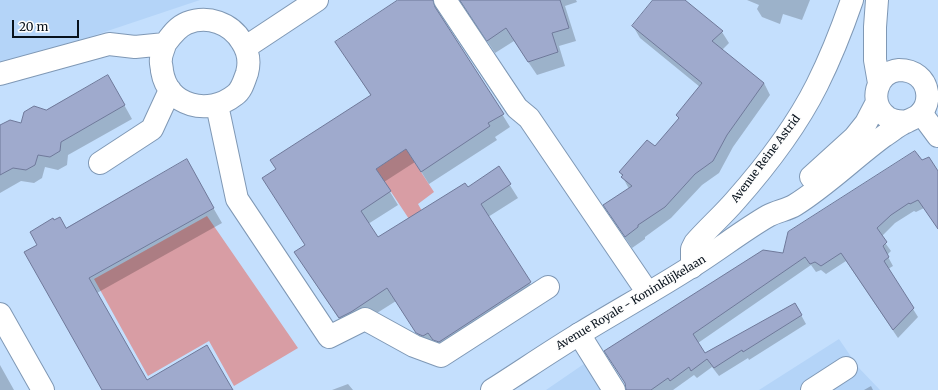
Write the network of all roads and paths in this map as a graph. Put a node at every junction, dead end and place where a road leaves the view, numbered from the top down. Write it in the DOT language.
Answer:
graph roads {
  1 [pos="317,0"];
  2 [pos="445,0"];
  3 [pos="852,0"];
  4 [pos="877,0"];
  5 [pos="165,44"];
  6 [pos="246,47"];
  7 [pos="0,74"];
  8 [pos="170,90"];
  9 [pos="878,93"];
  10 [pos="217,105"];
  11 [pos="923,110"];
  12 [pos="938,136"];
  13 [pos="100,163"];
  14 [pos="769,216"];
  15 [pos="692,267"];
  16 [pos="548,287"];
  17 [pos="648,293"];
  18 [pos="0,314"];
  19 [pos="579,334"];
  20 [pos="846,368"];
  21 [pos="43,390"];
  22 [pos="492,390"];
  23 [pos="614,390"];
  24 [pos="812,390"];
  1 -- 6 [label="main road"];
  2 -- 17 [label="main road"];
  3 -- 15 [label="main road, Avenue Reine Astrid"];
  4 -- 9 [label="main road"];
  5 -- 6 [label="main road"];
  5 -- 7 [label="main road"];
  5 -- 8 [label="main road"];
  6 -- 10 [label="main road"];
  8 -- 10 [label="main road"];
  8 -- 13 [label="main road"];
  9 -- 11 [label="main road"];
  9 -- 11 [label="main road, Avenue Royale - Koninklijkelaan"];
  9 -- 14 [label="main road, Avenue Royale - Koninklijkelaan"];
  10 -- 16 [label="main road"];
  11 -- 12 [label="main road"];
  11 -- 14 [label="main road, Avenue Royale - Koninklijkelaan"];
  14 -- 15 [label="main road, Avenue Royale - Koninklijkelaan"];
  15 -- 17 [label="main road, Avenue Royale - Koninklijkelaan"];
  17 -- 19 [label="main road, Avenue Royale - Koninklijkelaan"];
  18 -- 21 [label="main road"];
  19 -- 22 [label="main road, Avenue Royale - Koninklijkelaan"];
  19 -- 23 [label="main road"];
  20 -- 24 [label="main road"];
}
